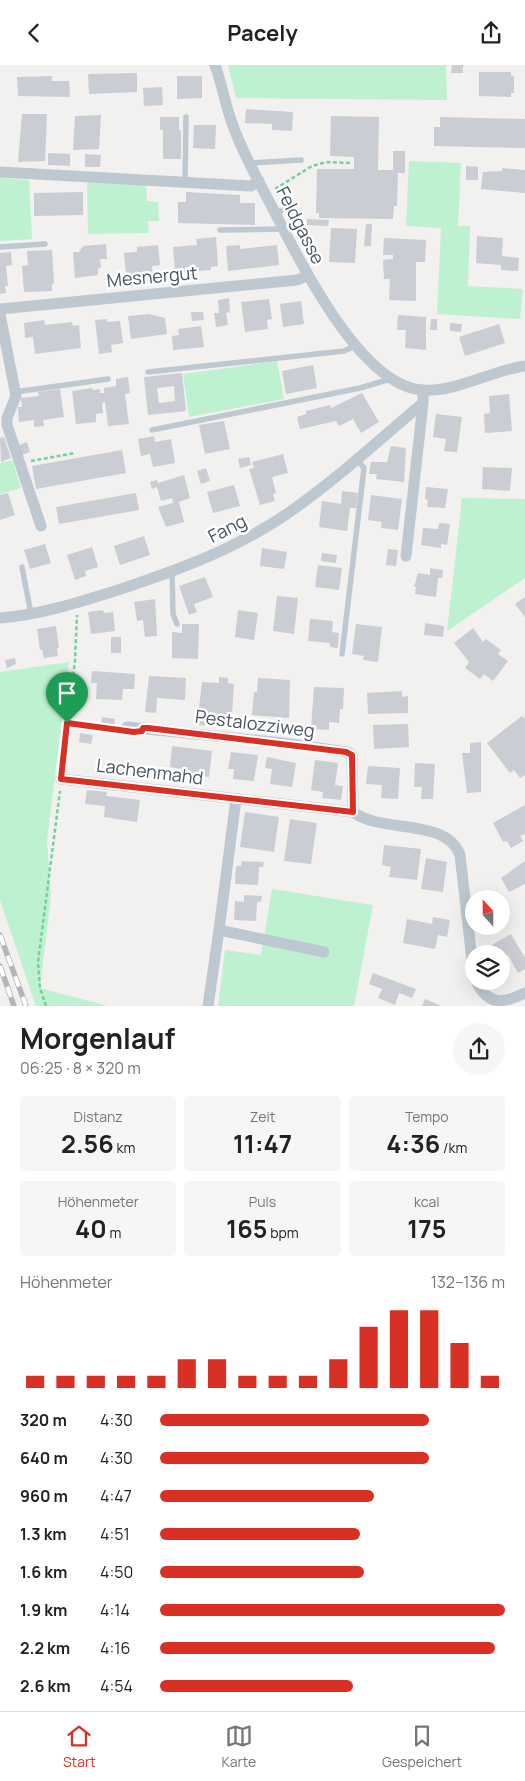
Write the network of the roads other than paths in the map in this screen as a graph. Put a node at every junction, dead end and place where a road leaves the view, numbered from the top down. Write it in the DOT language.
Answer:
graph roads {
  1 [pos="215,65"];
  2 [pos="186,117"];
  3 [pos="301,160"];
  4 [pos="249,163"];
  5 [pos="0,172"];
  6 [pos="259,181"];
  7 [pos="185,182"];
  8 [pos="287,207"];
  9 [pos="276,214"];
  10 [pos="283,229"];
  11 [pos="220,230"];
  12 [pos="45,244"];
  13 [pos="0,247"];
  14 [pos="307,276"];
  15 [pos="0,309"];
  16 [pos="0,314"];
  17 [pos="357,345"];
  18 [pos="525,366"];
  19 [pos="148,373"];
  20 [pos="394,378"];
  21 [pos="108,379"];
  22 [pos="423,390"];
  23 [pos="15,392"];
  24 [pos="423,403"];
  25 [pos="152,430"];
  26 [pos="356,458"];
  27 [pos="41,525"];
  28 [pos="406,556"];
  29 [pos="22,567"];
  30 [pos="172,572"];
  31 [pos="32,614"];
  32 [pos="0,619"];
  33 [pos="177,624"];
  34 [pos="342,654"];
  35 [pos="125,729"];
  36 [pos="61,779"];
  37 [pos="236,799"];
  38 [pos="353,812"];
  39 [pos="219,930"];
  40 [pos="470,945"];
  41 [pos="324,952"];
  42 [pos="481,990"];
  43 [pos="525,993"];
  44 [pos="507,1004"];
  45 [pos="208,1006"];
  1 -- 4 [label="street, Feldgasse"];
  2 -- 7 [label="lane"];
  3 -- 4 [label="lane"];
  4 -- 6 [label="street, Feldgasse"];
  5 -- 7 [label="street"];
  6 -- 7 [label="street"];
  6 -- 9 [label="street, Feldgasse"];
  8 -- 9 [label="lane"];
  9 -- 10 [label="street, Feldgasse"];
  10 -- 11 [label="lane"];
  10 -- 14 [label="street, Feldgasse"];
  12 -- 13 [label="lane"];
  14 -- 15 [label="street, Mesnergut"];
  14 -- 17 [label="street, Feldgasse"];
  16 -- 23 [label="street"];
  17 -- 19 [label="lane"];
  17 -- 20 [label="street, Feldgasse"];
  18 -- 22 [label="street, Feldgasse"];
  20 -- 22 [label="street, Feldgasse"];
  20 -- 25 [label="lane"];
  21 -- 23 [label="lane"];
  22 -- 24 [label="street"];
  23 -- 27 [label="street"];
  24 -- 26 [label="street, Fang"];
  24 -- 28 [label="street"];
  26 -- 30 [label="street, Fang"];
  26 -- 34 [label="lane"];
  29 -- 31 [label="lane"];
  30 -- 31 [label="street, Fang"];
  30 -- 33 [label="lane"];
  31 -- 32 [label="street, Fang"];
  35 -- 38 [label="street, Pestalozziweg"];
  36 -- 37 [label="street, Lachenmahd"];
  37 -- 38 [label="street, Lachenmahd"];
  37 -- 39 [label="street"];
  38 -- 40 [label="street, Lachenmahd"];
  39 -- 41 [label="street"];
  39 -- 45 [label="street"];
  42 -- 44 [label="street"];
  43 -- 44 [label="street"];
}
